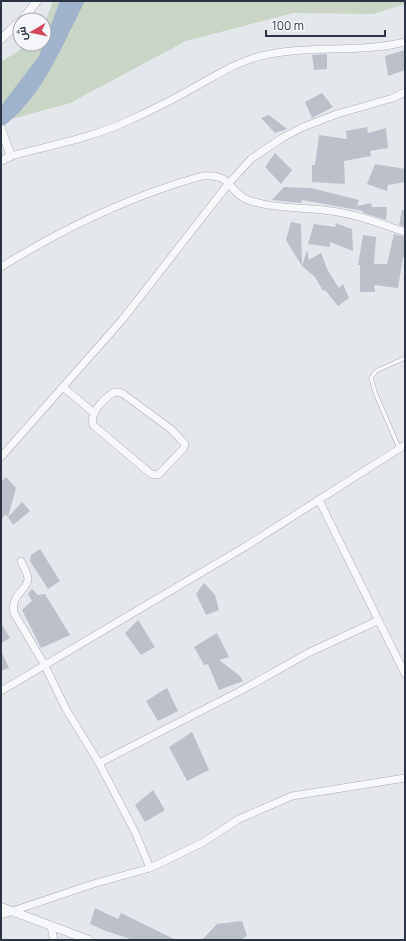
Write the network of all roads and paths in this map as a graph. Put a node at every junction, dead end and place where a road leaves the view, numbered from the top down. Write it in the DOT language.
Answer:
graph roads {
  1 [pos="37,1"];
  2 [pos="28,12"];
  3 [pos="12,29"];
  4 [pos="1,38"];
  5 [pos="405,42"];
  6 [pos="405,92"];
  7 [pos="1,129"];
  8 [pos="11,156"];
  9 [pos="1,161"];
  10 [pos="229,183"];
  11 [pos="405,232"];
  12 [pos="1,267"];
  13 [pos="405,358"];
  14 [pos="63,387"];
  15 [pos="94,413"];
  16 [pos="402,446"];
  17 [pos="1,457"];
  18 [pos="319,500"];
  19 [pos="21,561"];
  20 [pos="377,621"];
  21 [pos="44,664"];
  22 [pos="405,674"];
  23 [pos="1,690"];
  24 [pos="99,763"];
  25 [pos="405,778"];
  26 [pos="150,868"];
  27 [pos="1,907"];
  28 [pos="12,911"];
  29 [pos="1,915"];
  30 [pos="51,927"];
  31 [pos="54,940"];
  32 [pos="89,940"];
  1 -- 2 [label="street"];
  3 -- 4 [label="street"];
  5 -- 8 [label="street"];
  6 -- 10 [label="street"];
  7 -- 8 [label="street"];
  8 -- 9 [label="street"];
  10 -- 11 [label="street"];
  10 -- 12 [label="street"];
  10 -- 14 [label="street"];
  13 -- 16 [label="lane"];
  14 -- 15 [label="street"];
  14 -- 17 [label="street"];
  15 -- 15 [label="street"];
  16 -- 18 [label="street"];
  18 -- 20 [label="street"];
  18 -- 21 [label="street"];
  19 -- 21 [label="street"];
  20 -- 22 [label="street"];
  20 -- 24 [label="street"];
  21 -- 23 [label="street"];
  21 -- 24 [label="street"];
  24 -- 26 [label="street"];
  25 -- 26 [label="street"];
  26 -- 28 [label="street"];
  27 -- 28 [label="street"];
  28 -- 29 [label="street"];
  28 -- 30 [label="street"];
  30 -- 31 [label="street"];
  30 -- 32 [label="street"];
}
